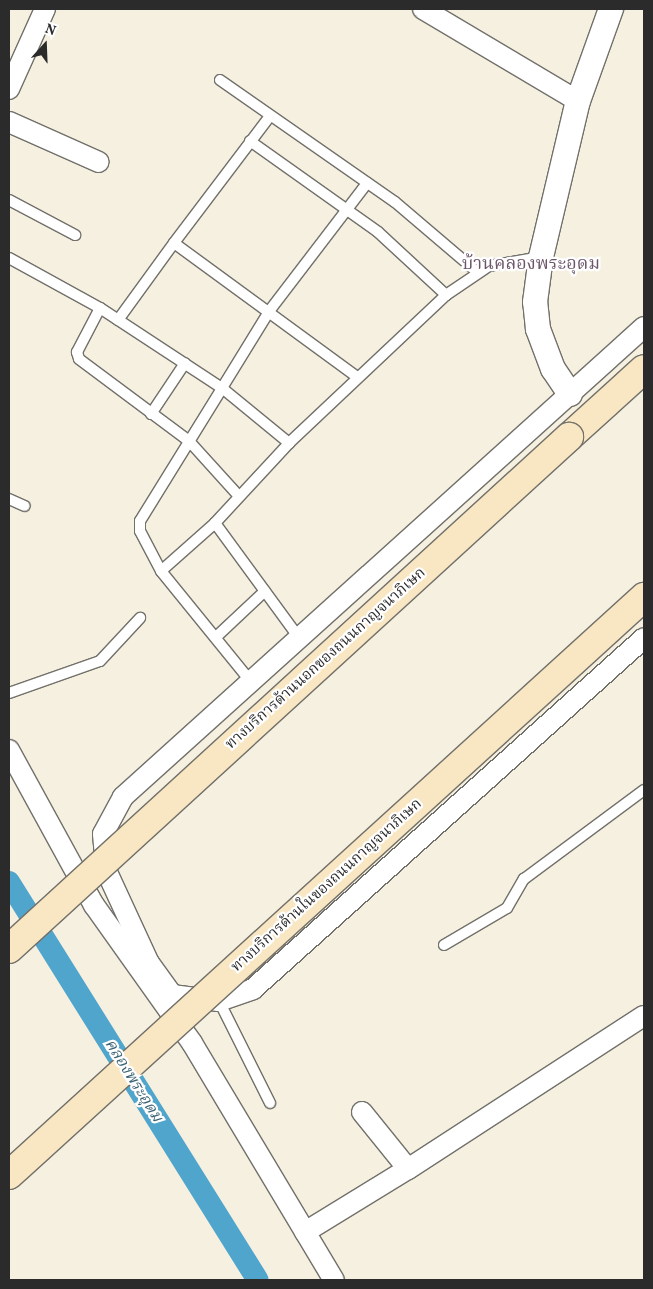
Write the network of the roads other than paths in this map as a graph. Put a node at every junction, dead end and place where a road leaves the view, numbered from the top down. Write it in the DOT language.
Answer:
graph roads {
  1 [pos="45,9"];
  2 [pos="423,9"];
  3 [pos="611,9"];
  4 [pos="220,80"];
  5 [pos="9,88"];
  6 [pos="578,101"];
  7 [pos="270,116"];
  8 [pos="9,122"];
  9 [pos="250,141"];
  10 [pos="100,162"];
  11 [pos="367,183"];
  12 [pos="9,200"];
  13 [pos="347,210"];
  14 [pos="75,235"];
  15 [pos="174,243"];
  16 [pos="541,256"];
  17 [pos="9,258"];
  18 [pos="476,272"];
  19 [pos="446,295"];
  20 [pos="100,308"];
  21 [pos="270,310"];
  22 [pos="118,320"];
  23 [pos="644,327"];
  24 [pos="185,363"];
  25 [pos="644,369"];
  26 [pos="358,377"];
  27 [pos="222,388"];
  28 [pos="570,394"];
  29 [pos="151,414"];
  30 [pos="189,441"];
  31 [pos="289,443"];
  32 [pos="238,495"];
  33 [pos="9,499"];
  34 [pos="25,506"];
  35 [pos="215,523"];
  36 [pos="161,570"];
  37 [pos="264,591"];
  38 [pos="644,597"];
  39 [pos="140,618"];
  40 [pos="216,637"];
  41 [pos="644,638"];
  42 [pos="301,640"];
  43 [pos="252,683"];
  44 [pos="9,693"];
  45 [pos="9,750"];
  46 [pos="644,790"];
  47 [pos="444,945"];
  48 [pos="9,949"];
  49 [pos="218,1001"];
  50 [pos="644,1016"];
  51 [pos="270,1103"];
  52 [pos="362,1112"];
  53 [pos="408,1169"];
  54 [pos="9,1175"];
  55 [pos="305,1232"];
  56 [pos="334,1280"];
  1 -- 5 [label="street"];
  2 -- 6 [label="street"];
  3 -- 6 [label="street"];
  4 -- 7 [label="lane"];
  6 -- 16 [label="street"];
  7 -- 9 [label="lane"];
  7 -- 11 [label="lane"];
  8 -- 10 [label="street"];
  9 -- 13 [label="lane"];
  9 -- 15 [label="lane"];
  11 -- 13 [label="lane"];
  11 -- 18 [label="lane"];
  12 -- 14 [label="lane"];
  13 -- 19 [label="lane"];
  13 -- 21 [label="lane"];
  15 -- 21 [label="lane"];
  15 -- 22 [label="lane"];
  16 -- 18 [label="lane"];
  16 -- 28 [label="street"];
  17 -- 20 [label="lane"];
  18 -- 19 [label="lane"];
  19 -- 26 [label="lane"];
  20 -- 22 [label="lane"];
  20 -- 29 [label="lane"];
  21 -- 26 [label="lane"];
  21 -- 27 [label="lane"];
  22 -- 24 [label="lane"];
  23 -- 28 [label="street"];
  24 -- 27 [label="lane"];
  24 -- 29 [label="lane"];
  25 -- 48 [label="main road, ทางบริการด้านนอกของถนนกาญจนาภิเษก, bridge"];
  26 -- 31 [label="lane"];
  27 -- 30 [label="lane"];
  27 -- 31 [label="lane"];
  28 -- 42 [label="street"];
  29 -- 30 [label="lane"];
  30 -- 32 [label="lane"];
  30 -- 36 [label="lane"];
  31 -- 32 [label="lane"];
  32 -- 35 [label="lane"];
  33 -- 34 [label="lane"];
  35 -- 36 [label="lane"];
  35 -- 37 [label="lane"];
  36 -- 40 [label="lane"];
  37 -- 40 [label="lane"];
  37 -- 42 [label="lane"];
  38 -- 54 [label="main road, ทางบริการด้านในของถนนกาญจนาภิเษก, bridge"];
  39 -- 44 [label="lane"];
  40 -- 43 [label="lane"];
  41 -- 49 [label="street"];
  42 -- 43 [label="street"];
  43 -- 49 [label="street"];
  45 -- 55 [label="street"];
  46 -- 47 [label="lane"];
  49 -- 51 [label="lane"];
  50 -- 53 [label="street"];
  52 -- 53 [label="street"];
  53 -- 55 [label="street"];
  55 -- 56 [label="street"];
}
